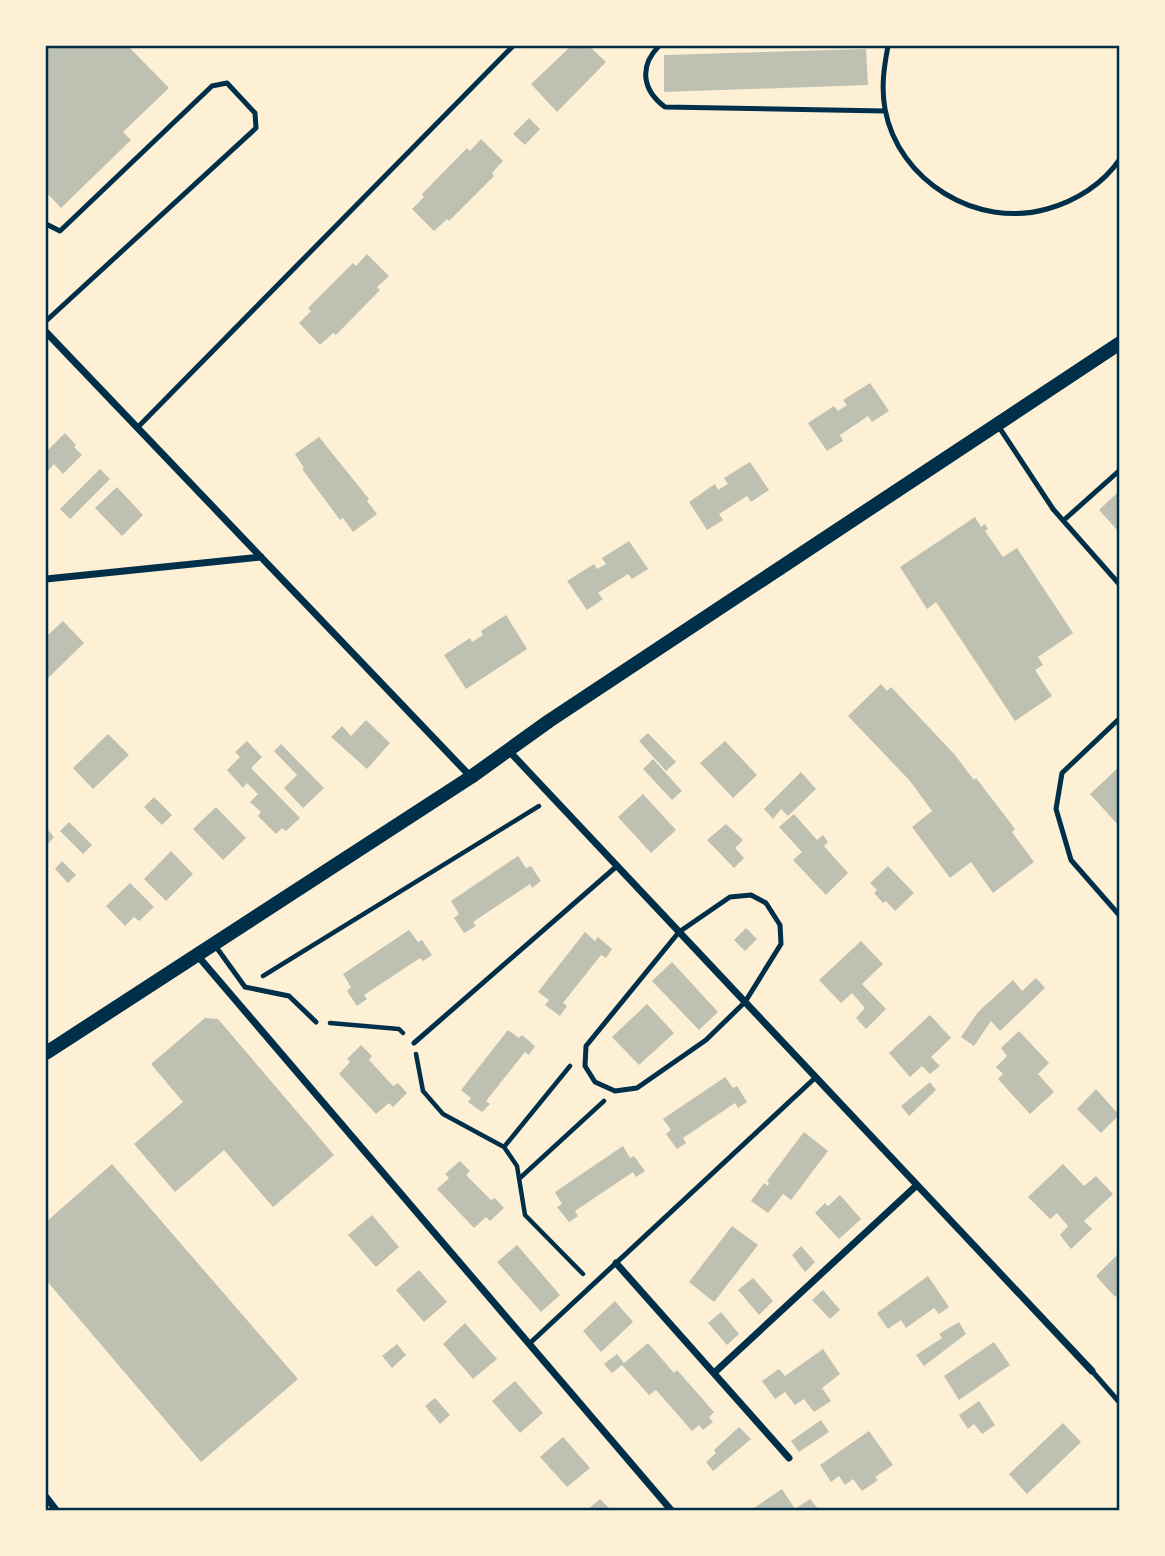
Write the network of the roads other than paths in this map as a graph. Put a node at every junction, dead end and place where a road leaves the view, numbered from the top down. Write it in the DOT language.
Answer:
graph roads {
  1 [pos="513,46"];
  2 [pos="659,46"];
  3 [pos="888,46"];
  4 [pos="886,111"];
  5 [pos="1119,159"];
  6 [pos="46,224"];
  7 [pos="46,321"];
  8 [pos="46,332"];
  9 [pos="1119,343"];
  10 [pos="997,424"];
  11 [pos="137,428"];
  12 [pos="1119,470"];
  13 [pos="1064,520"];
  14 [pos="261,557"];
  15 [pos="46,579"];
  16 [pos="1119,585"];
  17 [pos="1119,718"];
  18 [pos="509,751"];
  19 [pos="471,777"];
  20 [pos="617,866"];
  21 [pos="1119,916"];
  22 [pos="680,932"];
  23 [pos="214,944"];
  24 [pos="197,955"];
  25 [pos="745,1002"];
  26 [pos="316,1022"];
  27 [pos="414,1043"];
  28 [pos="46,1053"];
  29 [pos="816,1077"];
  30 [pos="917,1185"];
  31 [pos="616,1263"];
  32 [pos="529,1344"];
  33 [pos="1092,1371"];
  34 [pos="714,1373"];
  35 [pos="1119,1403"];
  36 [pos="789,1458"];
  37 [pos="46,1497"];
  38 [pos="56,1510"];
  39 [pos="671,1510"];
  1 -- 11 [label="lane"];
  2 -- 4 [label="lane"];
  3 -- 4 [label="lane"];
  4 -- 5 [label="lane"];
  6 -- 7 [label="lane"];
  8 -- 11 [label="street"];
  9 -- 10 [label="main road"];
  10 -- 13 [label="lane"];
  10 -- 18 [label="main road"];
  11 -- 14 [label="street"];
  12 -- 13 [label="lane"];
  13 -- 16 [label="lane"];
  14 -- 15 [label="street"];
  14 -- 19 [label="street"];
  17 -- 21 [label="lane"];
  18 -- 19 [label="main road"];
  18 -- 20 [label="street"];
  19 -- 23 [label="main road"];
  20 -- 22 [label="street"];
  20 -- 27 [label="lane"];
  22 -- 25 [label="street"];
  22 -- 25 [label="lane"];
  22 -- 25 [label="lane"];
  23 -- 24 [label="main road"];
  23 -- 26 [label="lane"];
  24 -- 28 [label="main road"];
  24 -- 32 [label="street"];
  25 -- 29 [label="street"];
  29 -- 30 [label="street"];
  29 -- 31 [label="lane"];
  30 -- 33 [label="street"];
  30 -- 34 [label="street"];
  31 -- 32 [label="lane"];
  31 -- 34 [label="street"];
  32 -- 39 [label="street"];
  33 -- 35 [label="lane"];
  34 -- 36 [label="street"];
  37 -- 38 [label="street"];
}
